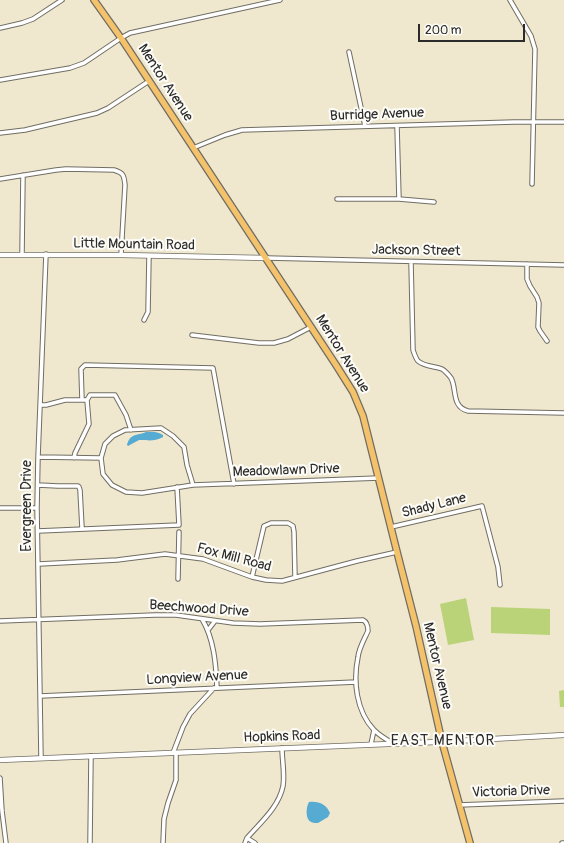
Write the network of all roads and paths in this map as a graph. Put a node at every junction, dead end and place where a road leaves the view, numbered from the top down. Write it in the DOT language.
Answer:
graph roads {
  1 [pos="62,0"];
  2 [pos="94,0"];
  3 [pos="280,0"];
  4 [pos="510,0"];
  5 [pos="261,2"];
  6 [pos="0,28"];
  7 [pos="121,38"];
  8 [pos="349,52"];
  9 [pos="0,80"];
  10 [pos="149,81"];
  11 [pos="534,122"];
  12 [pos="564,122"];
  13 [pos="365,126"];
  14 [pos="397,126"];
  15 [pos="0,132"];
  16 [pos="193,148"];
  17 [pos="23,175"];
  18 [pos="0,179"];
  19 [pos="532,184"];
  20 [pos="337,199"];
  21 [pos="399,199"];
  22 [pos="434,202"];
  23 [pos="22,254"];
  24 [pos="46,254"];
  25 [pos="0,255"];
  26 [pos="121,255"];
  27 [pos="148,256"];
  28 [pos="267,258"];
  29 [pos="412,262"];
  30 [pos="528,264"];
  31 [pos="564,265"];
  32 [pos="144,320"];
  33 [pos="311,327"];
  34 [pos="192,335"];
  35 [pos="547,341"];
  36 [pos="82,400"];
  37 [pos="87,400"];
  38 [pos="40,405"];
  39 [pos="564,413"];
  40 [pos="131,430"];
  41 [pos="38,457"];
  42 [pos="74,458"];
  43 [pos="101,458"];
  44 [pos="379,478"];
  45 [pos="234,484"];
  46 [pos="38,485"];
  47 [pos="193,485"];
  48 [pos="177,487"];
  49 [pos="0,508"];
  50 [pos="37,508"];
  51 [pos="391,527"];
  52 [pos="82,528"];
  53 [pos="38,531"];
  54 [pos="179,532"];
  55 [pos="397,552"];
  56 [pos="179,556"];
  57 [pos="39,564"];
  58 [pos="252,577"];
  59 [pos="295,577"];
  60 [pos="178,579"];
  61 [pos="500,585"];
  62 [pos="39,619"];
  63 [pos="202,619"];
  64 [pos="0,621"];
  65 [pos="215,621"];
  66 [pos="208,630"];
  67 [pos="356,682"];
  68 [pos="215,688"];
  69 [pos="40,696"];
  70 [pos="374,730"];
  71 [pos="564,735"];
  72 [pos="442,742"];
  73 [pos="371,744"];
  74 [pos="394,744"];
  75 [pos="282,748"];
  76 [pos="174,753"];
  77 [pos="92,756"];
  78 [pos="41,758"];
  79 [pos="0,760"];
  80 [pos="0,778"];
  81 [pos="564,801"];
  82 [pos="459,805"];
  83 [pos="247,838"];
  84 [pos="6,843"];
  85 [pos="90,843"];
  86 [pos="163,843"];
  87 [pos="245,843"];
  88 [pos="255,843"];
  89 [pos="470,843"];
  1 -- 6 [label="street"];
  2 -- 7 [label="main road, Mentor Avenue"];
  3 -- 5 [label="street"];
  4 -- 11 [label="street"];
  5 -- 7 [label="street"];
  7 -- 9 [label="street"];
  7 -- 10 [label="main road, Mentor Avenue"];
  8 -- 13 [label="street"];
  10 -- 15 [label="street"];
  10 -- 16 [label="main road, Mentor Avenue"];
  11 -- 12 [label="street, Burridge Avenue"];
  11 -- 14 [label="street, Burridge Avenue"];
  11 -- 19 [label="street"];
  13 -- 14 [label="street, Burridge Avenue"];
  13 -- 16 [label="street, Burridge Avenue"];
  14 -- 21 [label="street"];
  16 -- 28 [label="main road, Mentor Avenue"];
  17 -- 18 [label="street"];
  17 -- 23 [label="street"];
  17 -- 26 [label="street"];
  20 -- 21 [label="street"];
  21 -- 22 [label="street"];
  23 -- 24 [label="street, Little Mountain Road"];
  23 -- 25 [label="street, Little Mountain Road"];
  24 -- 26 [label="street, Little Mountain Road"];
  24 -- 38 [label="street, Evergreen Drive"];
  26 -- 27 [label="street, Little Mountain Road"];
  27 -- 28 [label="street, Little Mountain Road"];
  27 -- 32 [label="street"];
  28 -- 29 [label="street, Jackson Street"];
  28 -- 33 [label="main road, Mentor Avenue"];
  29 -- 30 [label="street, Jackson Street"];
  29 -- 39 [label="street"];
  30 -- 31 [label="street, Jackson Street"];
  30 -- 35 [label="street"];
  33 -- 34 [label="street"];
  33 -- 44 [label="main road, Mentor Avenue"];
  36 -- 37 [label="street"];
  36 -- 38 [label="street"];
  36 -- 45 [label="street"];
  37 -- 40 [label="street"];
  37 -- 42 [label="street"];
  38 -- 41 [label="street, Evergreen Drive"];
  40 -- 43 [label="street"];
  40 -- 47 [label="street"];
  41 -- 42 [label="street"];
  41 -- 46 [label="street, Evergreen Drive"];
  42 -- 43 [label="street"];
  43 -- 48 [label="street, Meadowlawn Drive"];
  44 -- 45 [label="street, Meadowlawn Drive"];
  44 -- 51 [label="main road, Mentor Avenue"];
  45 -- 47 [label="street, Meadowlawn Drive"];
  46 -- 50 [label="street, Evergreen Drive"];
  46 -- 52 [label="street"];
  47 -- 48 [label="street, Meadowlawn Drive"];
  48 -- 52 [label="street"];
  49 -- 50 [label="street"];
  50 -- 53 [label="street, Evergreen Drive"];
  51 -- 55 [label="main road, Mentor Avenue"];
  51 -- 61 [label="street, Shady Lane"];
  52 -- 53 [label="street"];
  53 -- 57 [label="street, Evergreen Drive"];
  54 -- 56 [label="street"];
  55 -- 59 [label="street, Fox Mill Road"];
  55 -- 72 [label="main road, Mentor Avenue"];
  56 -- 57 [label="street, Fox Mill Road"];
  56 -- 58 [label="street, Fox Mill Road"];
  56 -- 60 [label="street"];
  57 -- 62 [label="street, Evergreen Drive"];
  58 -- 59 [label="street, Fox Mill Road"];
  58 -- 59 [label="street"];
  62 -- 63 [label="street, Beechwood Drive"];
  62 -- 64 [label="street, Beechwood Drive"];
  62 -- 69 [label="street, Evergreen Drive"];
  63 -- 65 [label="street, Beechwood Drive"];
  63 -- 66 [label="street"];
  65 -- 66 [label="street"];
  65 -- 67 [label="street, Beechwood Drive"];
  66 -- 68 [label="street"];
  67 -- 68 [label="street, Longview Avenue"];
  67 -- 70 [label="street"];
  68 -- 69 [label="street, Longview Avenue"];
  68 -- 76 [label="street"];
  69 -- 78 [label="street, Evergreen Drive"];
  70 -- 73 [label="street"];
  70 -- 74 [label="street"];
  71 -- 72 [label="street, Hopkins Road"];
  72 -- 74 [label="street, Hopkins Road"];
  72 -- 82 [label="main road, Mentor Avenue"];
  73 -- 74 [label="street, Hopkins Road"];
  73 -- 75 [label="street, Hopkins Road"];
  75 -- 76 [label="street, Hopkins Road"];
  75 -- 83 [label="street"];
  76 -- 77 [label="street, Hopkins Road"];
  76 -- 86 [label="street"];
  77 -- 78 [label="street, Hopkins Road"];
  77 -- 85 [label="street"];
  78 -- 79 [label="street, Hopkins Road"];
  80 -- 84 [label="street"];
  81 -- 82 [label="street, Victoria Drive"];
  82 -- 89 [label="main road, Mentor Avenue"];
  83 -- 87 [label="street"];
  83 -- 88 [label="street"];
}
